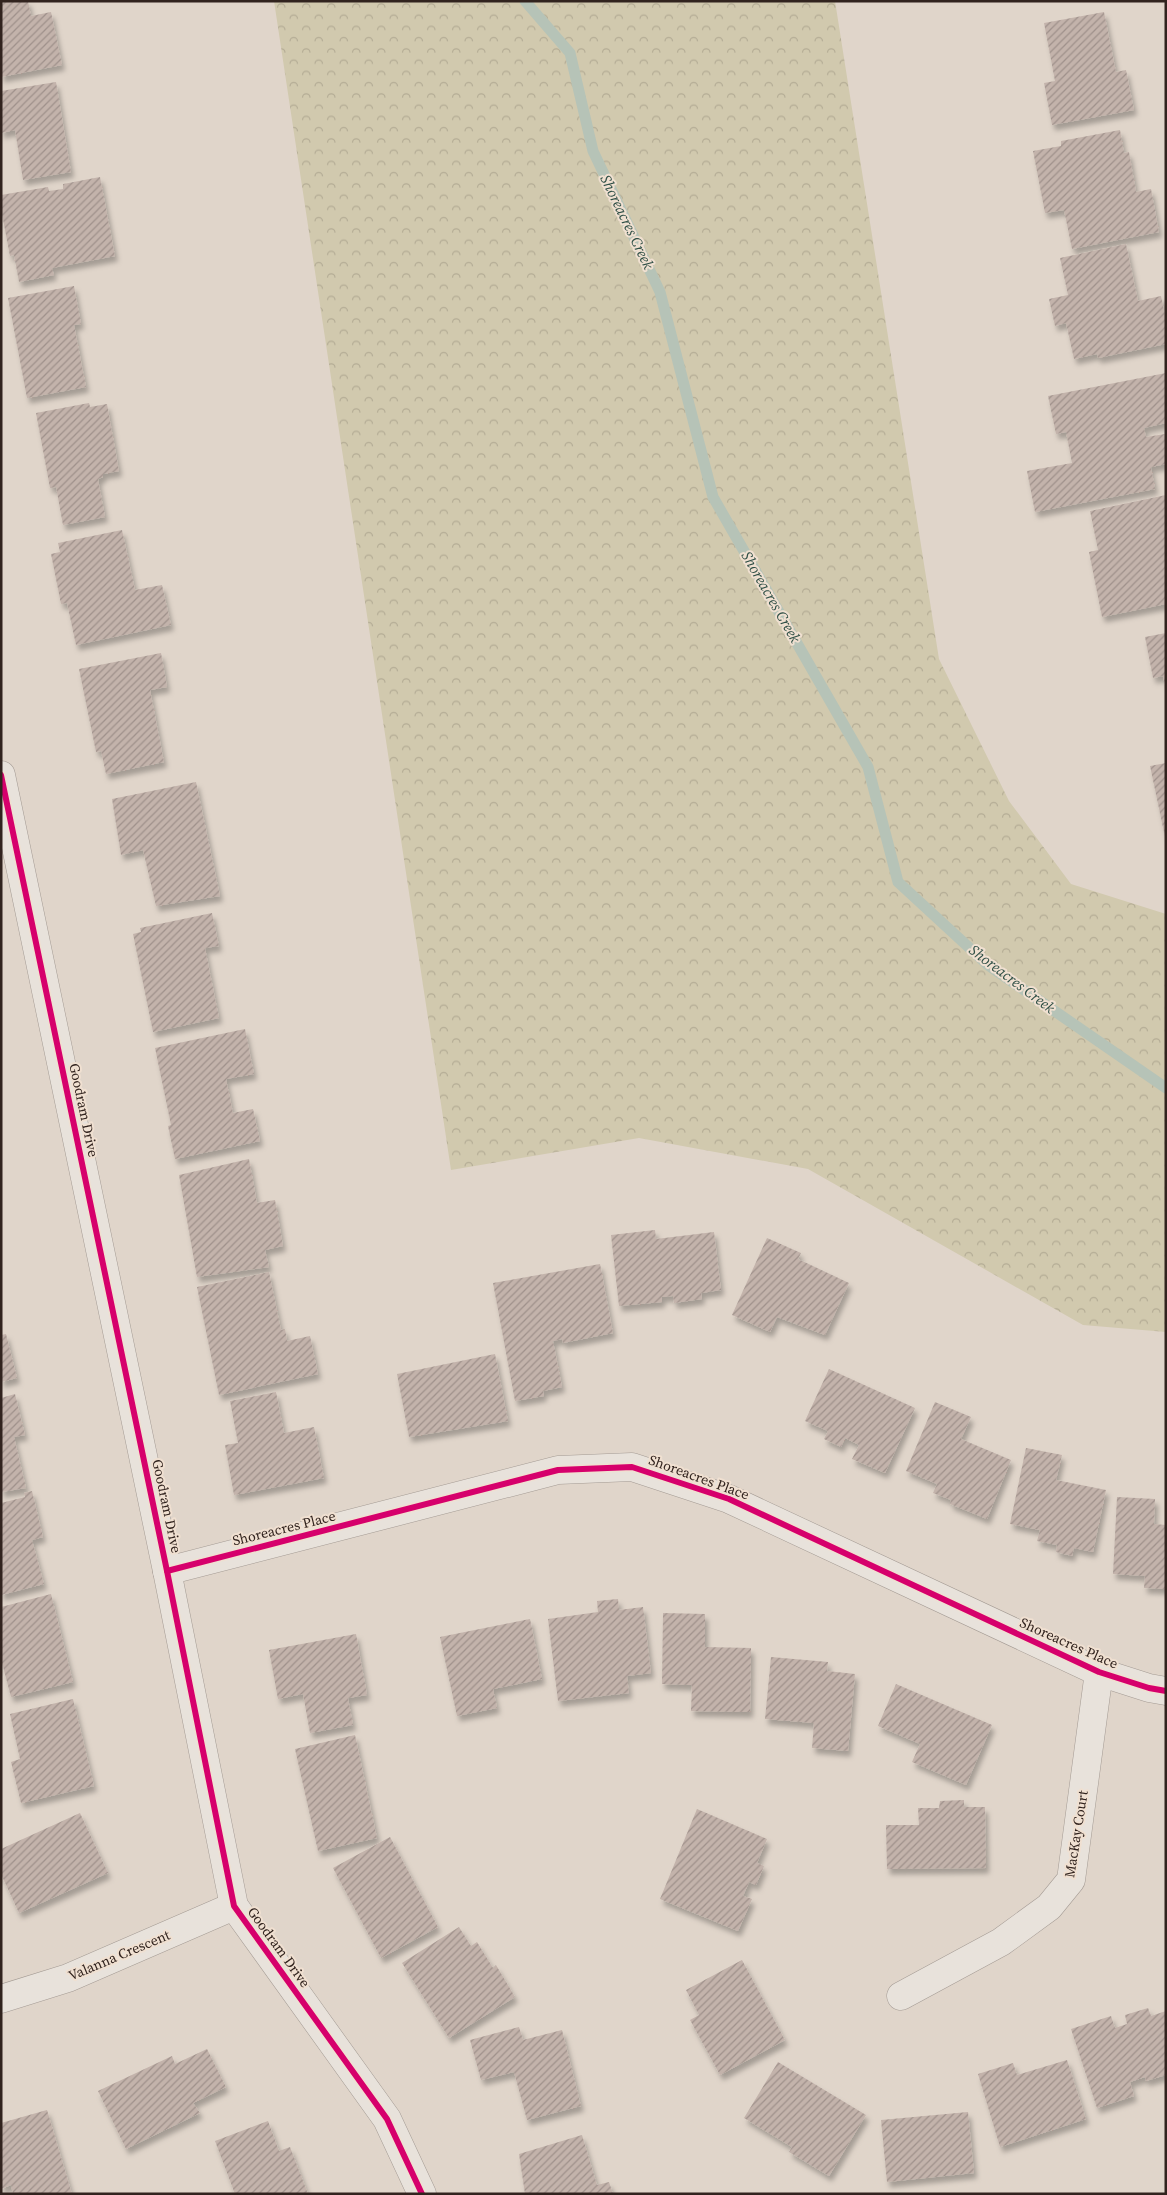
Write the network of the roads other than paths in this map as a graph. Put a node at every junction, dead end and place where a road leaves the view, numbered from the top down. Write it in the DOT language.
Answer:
graph roads {
  1 [pos="1,775"];
  2 [pos="167,1571"];
  3 [pos="1098,1672"];
  4 [pos="1166,1691"];
  5 [pos="234,1906"];
  6 [pos="901,1996"];
  7 [pos="1,1999"];
  8 [pos="422,2194"];
  1 -- 2 [label="street, Goodram Drive"];
  2 -- 3 [label="street, Shoreacres Place"];
  2 -- 5 [label="street, Goodram Drive"];
  3 -- 4 [label="street, Shoreacres Place"];
  3 -- 6 [label="street, MacKay Court"];
  5 -- 7 [label="street, Valanna Crescent"];
  5 -- 8 [label="street, Goodram Drive"];
}
